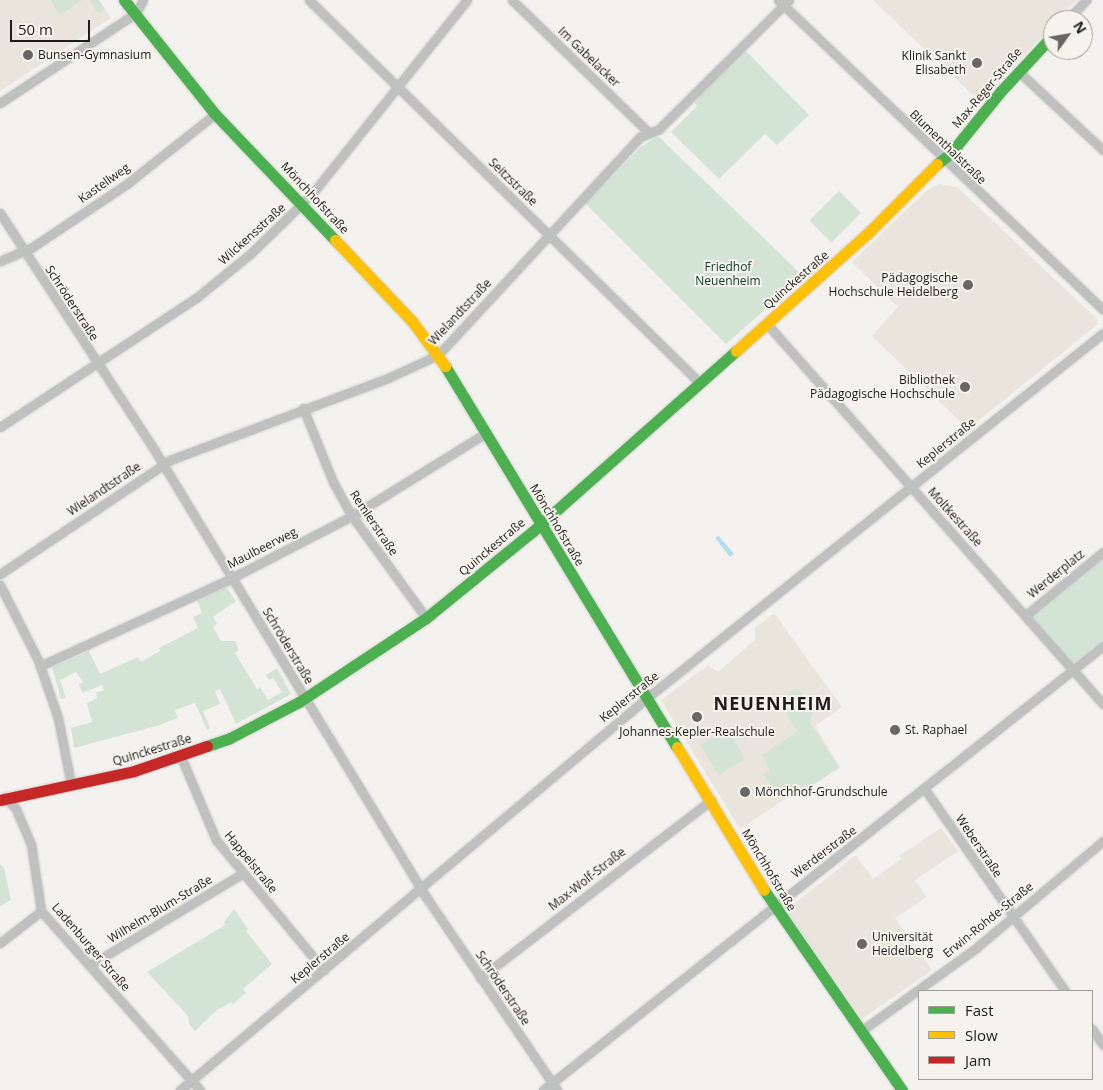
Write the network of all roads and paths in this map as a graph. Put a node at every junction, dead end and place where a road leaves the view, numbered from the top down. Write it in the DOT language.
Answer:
graph roads {
  1 [pos="124,0"];
  2 [pos="133,0"];
  3 [pos="143,0"];
  4 [pos="309,0"];
  5 [pos="466,0"];
  6 [pos="512,0"];
  7 [pos="1086,0"];
  8 [pos="784,2"];
  9 [pos="1076,10"];
  10 [pos="136,13"];
  11 [pos="1043,45"];
  12 [pos="1018,71"];
  13 [pos="397,87"];
  14 [pos="0,103"];
  15 [pos="216,114"];
  16 [pos="648,132"];
  17 [pos="1103,150"];
  18 [pos="943,160"];
  19 [pos="302,204"];
  20 [pos="0,213"];
  21 [pos="549,235"];
  22 [pos="23,251"];
  23 [pos="0,260"];
  24 [pos="1103,310"];
  25 [pos="767,324"];
  26 [pos="1103,333"];
  27 [pos="438,354"];
  28 [pos="96,362"];
  29 [pos="700,383"];
  30 [pos="304,408"];
  31 [pos="0,427"];
  32 [pos="486,433"];
  33 [pos="162,464"];
  34 [pos="908,490"];
  35 [pos="352,516"];
  36 [pos="540,524"];
  37 [pos="1103,552"];
  38 [pos="0,574"];
  39 [pos="232,577"];
  40 [pos="0,585"];
  41 [pos="1026,615"];
  42 [pos="426,618"];
  43 [pos="1103,646"];
  44 [pos="40,666"];
  45 [pos="1072,670"];
  46 [pos="304,699"];
  47 [pos="642,701"];
  48 [pos="1103,704"];
  49 [pos="181,757"];
  50 [pos="71,784"];
  51 [pos="924,788"];
  52 [pos="2,798"];
  53 [pos="711,800"];
  54 [pos="1103,841"];
  55 [pos="243,874"];
  56 [pos="417,891"];
  57 [pos="773,905"];
  58 [pos="41,911"];
  59 [pos="1013,917"];
  60 [pos="0,943"];
  61 [pos="90,966"];
  62 [pos="324,970"];
  63 [pos="480,978"];
  64 [pos="1064,990"];
  65 [pos="1093,1030"];
  66 [pos="861,1031"];
  67 [pos="1103,1045"];
  68 [pos="192,1081"];
  69 [pos="555,1087"];
  70 [pos="180,1090"];
  71 [pos="200,1090"];
  72 [pos="543,1090"];
  73 [pos="902,1090"];
  1 -- 10 [label="street, Mönchhofstraße"];
  2 -- 10 [label="street, Mönchhofstraße"];
  3 -- 10 [label="street"];
  4 -- 13 [label="street, Seitzstraße"];
  5 -- 13 [label="street, Wilckensstraße"];
  6 -- 16 [label="street, Im Gabelacker"];
  7 -- 9 [label="street"];
  8 -- 16 [label="street, Wielandtstraße"];
  8 -- 18 [label="street, Blumenthalstraße"];
  10 -- 14 [label="street"];
  10 -- 15 [label="street, Mönchhofstraße"];
  11 -- 12 [label="street, Max-Reger-Straße"];
  12 -- 17 [label="street"];
  12 -- 18 [label="street, Max-Reger-Straße"];
  13 -- 19 [label="street, Wilckensstraße"];
  13 -- 21 [label="street, Seitzstraße"];
  15 -- 19 [label="street, Mönchhofstraße"];
  15 -- 22 [label="street, Kastellweg"];
  16 -- 21 [label="street, Wielandtstraße"];
  18 -- 24 [label="street, Blumenthalstraße"];
  18 -- 25 [label="street, Quinckestraße"];
  19 -- 27 [label="street, Mönchhofstraße"];
  19 -- 28 [label="street, Wilckensstraße"];
  20 -- 22 [label="street, Schröderstraße"];
  21 -- 27 [label="street, Wielandtstraße"];
  21 -- 29 [label="street, Seitzstraße"];
  22 -- 23 [label="street, Kastellweg"];
  22 -- 28 [label="street, Schröderstraße"];
  25 -- 29 [label="street, Quinckestraße"];
  25 -- 34 [label="street, Moltkestraße"];
  26 -- 34 [label="street, Keplerstraße"];
  27 -- 30 [label="street, Wielandtstraße"];
  27 -- 32 [label="street, Mönchhofstraße"];
  28 -- 31 [label="street, Wilckensstraße"];
  28 -- 33 [label="street, Schröderstraße"];
  29 -- 36 [label="street, Quinckestraße"];
  30 -- 33 [label="street, Wielandtstraße"];
  30 -- 35 [label="street, Remlerstraße"];
  32 -- 35 [label="street, Maulbeerweg"];
  32 -- 36 [label="street, Mönchhofstraße"];
  33 -- 38 [label="street, Wielandtstraße"];
  33 -- 39 [label="street, Schröderstraße"];
  34 -- 41 [label="street, Moltkestraße"];
  34 -- 47 [label="street, Keplerstraße"];
  35 -- 39 [label="street, Maulbeerweg"];
  35 -- 42 [label="street, Remlerstraße"];
  36 -- 42 [label="street, Quinckestraße"];
  36 -- 47 [label="street, Mönchhofstraße"];
  37 -- 41 [label="street, Werderplatz"];
  39 -- 44 [label="street, Maulbeerweg"];
  39 -- 46 [label="street, Schröderstraße"];
  40 -- 44 [label="street"];
  41 -- 45 [label="street, Moltkestraße"];
  42 -- 46 [label="street, Quinckestraße"];
  43 -- 45 [label="street"];
  44 -- 50 [label="street"];
  45 -- 48 [label="street, Moltkestraße"];
  45 -- 51 [label="street, Werderstraße"];
  46 -- 49 [label="street, Quinckestraße"];
  46 -- 56 [label="street, Schröderstraße"];
  47 -- 53 [label="street, Mönchhofstraße"];
  47 -- 56 [label="street, Keplerstraße"];
  49 -- 50 [label="street, Quinckestraße"];
  49 -- 55 [label="street, Happelstraße"];
  50 -- 52 [label="street, Quinckestraße"];
  51 -- 57 [label="street, Werderstraße"];
  51 -- 59 [label="street, Weberstraße"];
  52 -- 58 [label="street, Ladenburger Straße"];
  53 -- 57 [label="street, Mönchhofstraße"];
  53 -- 63 [label="street, Max-Wolf-Straße"];
  54 -- 59 [label="street, Erwin-Rohde-Straße"];
  55 -- 61 [label="street, Wilhelm-Blum-Straße"];
  55 -- 62 [label="street, Happelstraße"];
  56 -- 62 [label="street, Keplerstraße"];
  56 -- 63 [label="street, Schröderstraße"];
  57 -- 66 [label="street, Mönchhofstraße"];
  57 -- 69 [label="street, Werderstraße"];
  58 -- 60 [label="street"];
  58 -- 61 [label="street, Ladenburger Straße"];
  59 -- 64 [label="street, Weberstraße"];
  59 -- 66 [label="street, Erwin-Rohde-Straße"];
  61 -- 68 [label="street, Ladenburger Straße"];
  62 -- 68 [label="street, Keplerstraße"];
  63 -- 69 [label="street, Schröderstraße"];
  65 -- 67 [label="street"];
  66 -- 73 [label="street, Mönchhofstraße"];
  68 -- 70 [label="street, Keplerstraße"];
  68 -- 71 [label="street, Ladenburger Straße"];
  69 -- 72 [label="street, Werderstraße"];
}
